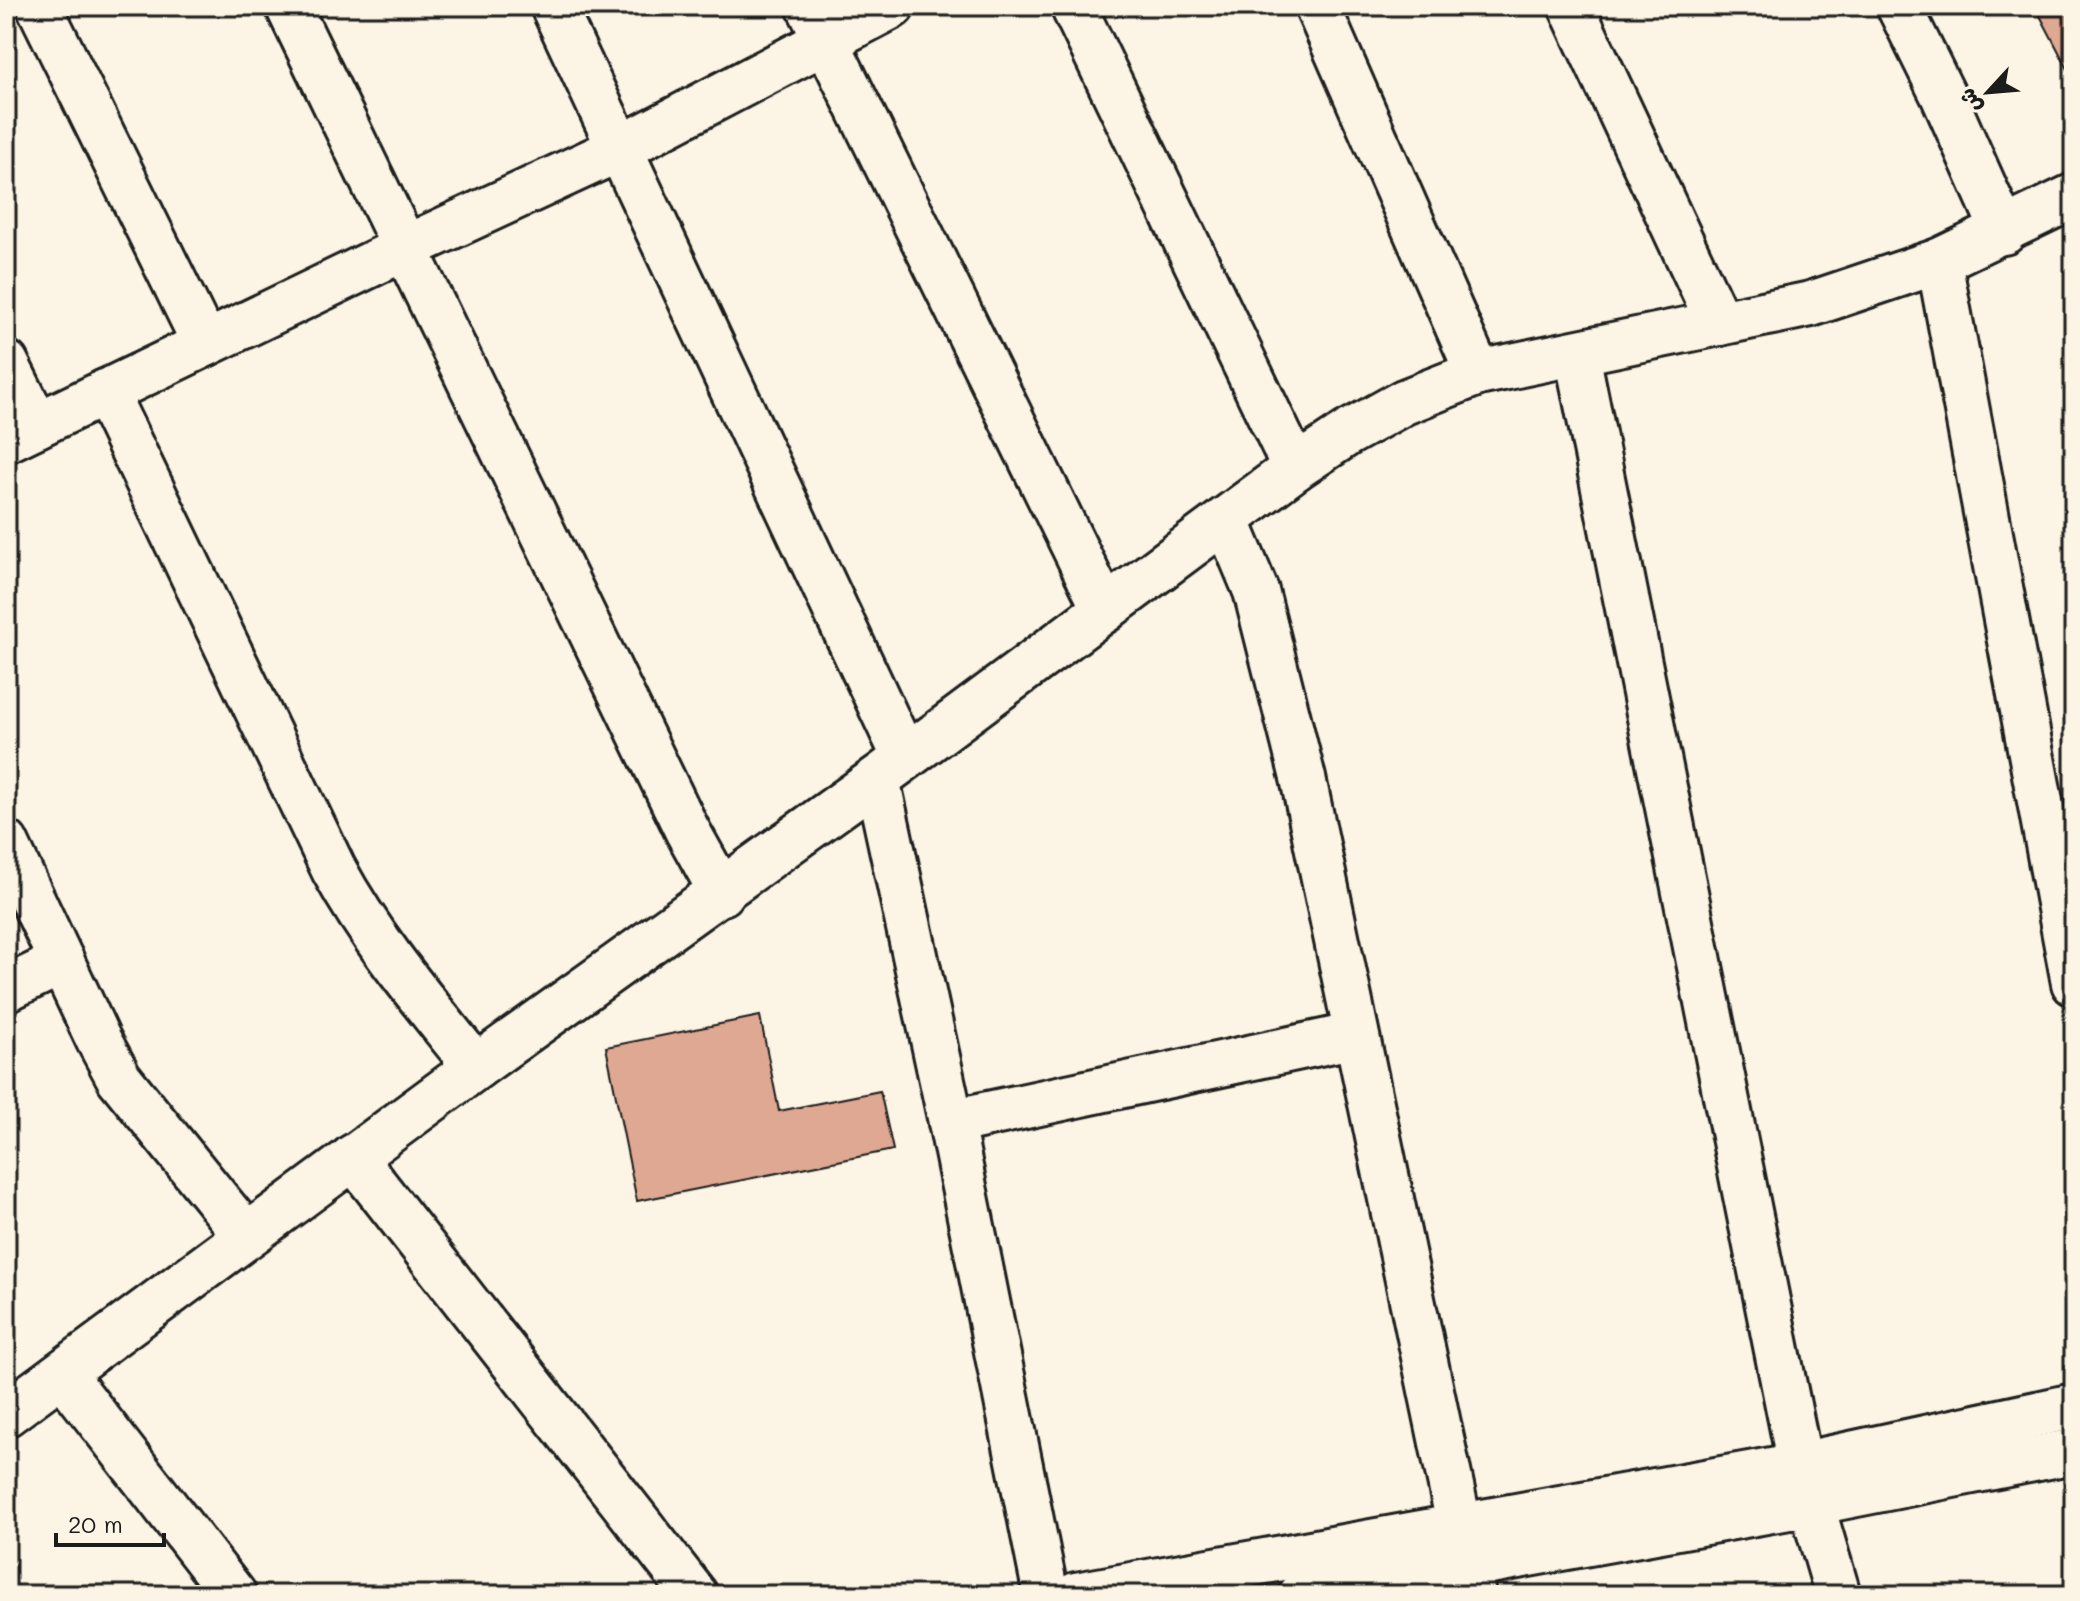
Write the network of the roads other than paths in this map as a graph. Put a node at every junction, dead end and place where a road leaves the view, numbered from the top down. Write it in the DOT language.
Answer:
graph roads {
  1 [pos="39,6"];
  2 [pos="288,6"];
  3 [pos="553,6"];
  4 [pos="892,6"];
  5 [pos="1073,6"];
  6 [pos="1317,6"];
  7 [pos="1571,6"];
  8 [pos="1899,6"];
  9 [pos="818,23"];
  10 [pos="621,148"];
  11 [pos="2074,196"];
  12 [pos="2004,232"];
  13 [pos="407,247"];
  14 [pos="1939,261"];
  15 [pos="1719,323"];
  16 [pos="205,344"];
  17 [pos="1577,354"];
  18 [pos="6,363"];
  19 [pos="1478,373"];
  20 [pos="105,392"];
  21 [pos="22,433"];
  22 [pos="1295,468"];
  23 [pos="1226,519"];
  24 [pos="1105,610"];
  25 [pos="891,768"];
  26 [pos="6,843"];
  27 [pos="722,893"];
  28 [pos="2067,904"];
  29 [pos="62,962"];
  30 [pos="2074,983"];
  31 [pos="6,989"];
  32 [pos="1356,1035"];
  33 [pos="476,1067"];
  34 [pos="951,1122"];
  35 [pos="353,1157"];
  36 [pos="246,1235"];
  37 [pos="63,1374"];
  38 [pos="2074,1406"];
  39 [pos="6,1414"];
  40 [pos="2074,1451"];
  41 [pos="1806,1484"];
  42 [pos="1466,1562"];
  43 [pos="234,1595"];
  44 [pos="695,1595"];
  45 [pos="1046,1595"];
  46 [pos="1076,1595"];
  47 [pos="1301,1595"];
  48 [pos="1838,1595"];
  1 -- 16 [label="main road"];
  2 -- 13 [label="main road"];
  3 -- 10 [label="main road"];
  4 -- 9 [label="main road"];
  5 -- 22 [label="main road"];
  6 -- 19 [label="main road"];
  7 -- 15 [label="main road"];
  8 -- 12 [label="main road"];
  9 -- 10 [label="main road"];
  9 -- 24 [label="main road"];
  10 -- 13 [label="main road"];
  10 -- 25 [label="main road"];
  11 -- 12 [label="main road"];
  12 -- 14 [label="main road"];
  13 -- 16 [label="main road"];
  13 -- 27 [label="main road"];
  14 -- 15 [label="main road"];
  14 -- 28 [label="main road"];
  15 -- 17 [label="main road"];
  16 -- 20 [label="main road"];
  17 -- 19 [label="main road"];
  17 -- 41 [label="main road"];
  18 -- 21 [label="main road"];
  19 -- 22 [label="main road"];
  20 -- 21 [label="main road"];
  20 -- 33 [label="main road"];
  22 -- 23 [label="main road"];
  23 -- 24 [label="main road"];
  23 -- 32 [label="main road"];
  24 -- 25 [label="main road"];
  25 -- 27 [label="main road"];
  25 -- 34 [label="main road"];
  26 -- 29 [label="main road"];
  27 -- 33 [label="main road"];
  28 -- 30 [label="main road"];
  29 -- 31 [label="main road"];
  29 -- 36 [label="main road"];
  32 -- 34 [label="main road"];
  32 -- 42 [label="main road"];
  33 -- 35 [label="main road"];
  34 -- 45 [label="main road"];
  35 -- 36 [label="main road"];
  35 -- 44 [label="main road"];
  36 -- 37 [label="main road"];
  37 -- 39 [label="main road"];
  37 -- 43 [label="main road"];
  38 -- 41 [label="main road"];
  40 -- 41 [label="main road"];
  41 -- 42 [label="main road"];
  41 -- 48 [label="main road"];
  42 -- 46 [label="main road"];
  42 -- 47 [label="main road"];
}
